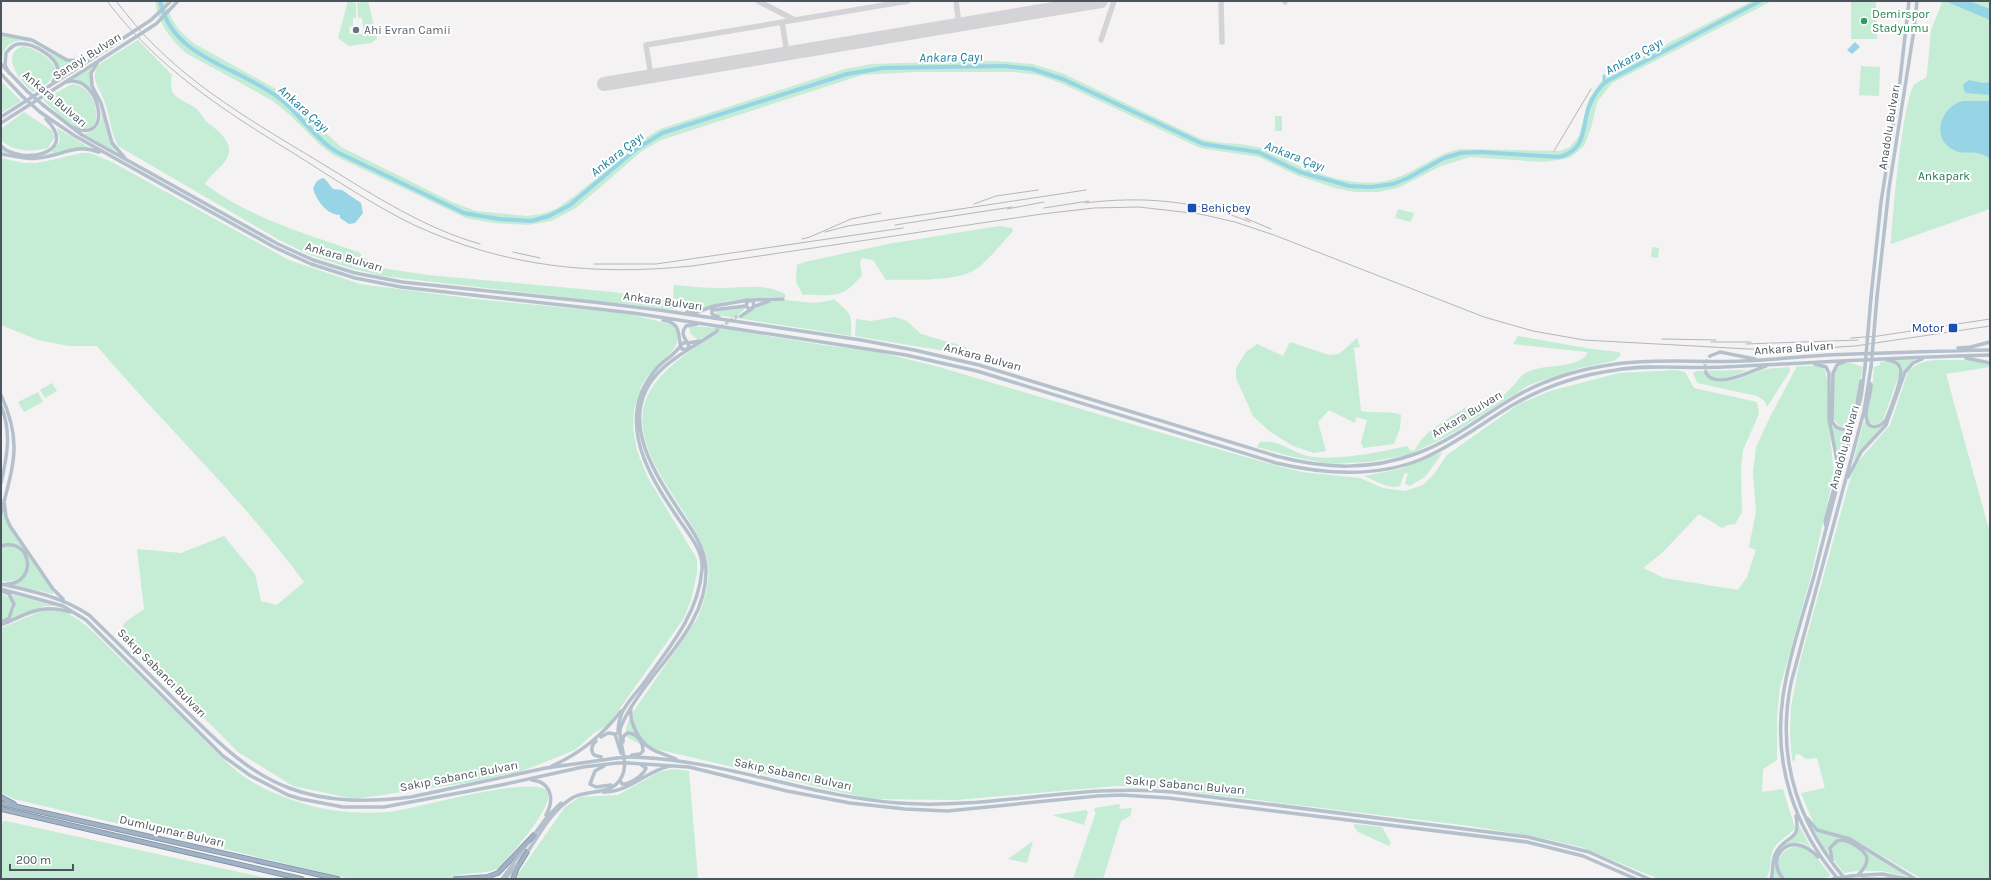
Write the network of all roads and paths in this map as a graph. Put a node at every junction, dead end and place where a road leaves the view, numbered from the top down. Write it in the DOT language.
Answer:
graph roads {
  1 [pos="171,1"];
  2 [pos="178,1"];
  3 [pos="1909,1"];
  4 [pos="1917,1"];
  5 [pos="1,34"];
  6 [pos="100,60"];
  7 [pos="88,61"];
  8 [pos="1,64"];
  9 [pos="9,73"];
  10 [pos="1,75"];
  11 [pos="61,84"];
  12 [pos="49,86"];
  13 [pos="40,112"];
  14 [pos="1,117"];
  15 [pos="62,120"];
  16 [pos="1,123"];
  17 [pos="1,146"];
  18 [pos="1,154"];
  19 [pos="108,155"];
  20 [pos="128,160"];
  21 [pos="749,300"];
  22 [pos="750,308"];
  23 [pos="659,310"];
  24 [pos="633,313"];
  25 [pos="740,316"];
  26 [pos="732,321"];
  27 [pos="717,329"];
  28 [pos="1990,342"];
  29 [pos="687,343"];
  30 [pos="681,344"];
  31 [pos="688,350"];
  32 [pos="1990,350"];
  33 [pos="1924,352"];
  34 [pos="1990,355"];
  35 [pos="1710,356"];
  36 [pos="1951,356"];
  37 [pos="1776,359"];
  38 [pos="1882,359"];
  39 [pos="1852,360"];
  40 [pos="1808,362"];
  41 [pos="1990,363"];
  42 [pos="1772,364"];
  43 [pos="1706,373"];
  44 [pos="1864,375"];
  45 [pos="1870,377"];
  46 [pos="1,395"];
  47 [pos="1,406"];
  48 [pos="1,483"];
  49 [pos="1843,489"];
  50 [pos="4,500"];
  51 [pos="1,514"];
  52 [pos="1826,528"];
  53 [pos="1,546"];
  54 [pos="2,584"];
  55 [pos="1,590"];
  56 [pos="68,603"];
  57 [pos="77,614"];
  58 [pos="1,622"];
  59 [pos="1,626"];
  60 [pos="634,704"];
  61 [pos="623,708"];
  62 [pos="622,754"];
  63 [pos="627,757"];
  64 [pos="616,758"];
  65 [pos="681,761"];
  66 [pos="629,763"];
  67 [pos="611,764"];
  68 [pos="674,765"];
  69 [pos="546,768"];
  70 [pos="529,779"];
  71 [pos="620,780"];
  72 [pos="611,785"];
  73 [pos="592,792"];
  74 [pos="1,797"];
  75 [pos="1,803"];
  76 [pos="19,807"];
  77 [pos="1,809"];
  78 [pos="1794,809"];
  79 [pos="1801,809"];
  80 [pos="1,813"];
  81 [pos="19,813"];
  82 [pos="541,825"];
  83 [pos="534,835"];
  84 [pos="527,852"];
  85 [pos="1827,866"];
  86 [pos="1834,867"];
  87 [pos="1858,874"];
  88 [pos="1876,878"];
  89 [pos="302,879"];
  90 [pos="338,879"];
  91 [pos="455,879"];
  92 [pos="502,879"];
  93 [pos="505,879"];
  94 [pos="513,879"];
  95 [pos="1636,879"];
  96 [pos="1649,879"];
  97 [pos="1771,879"];
  98 [pos="1784,879"];
  99 [pos="1833,879"];
  100 [pos="1838,879"];
  101 [pos="1845,879"];
  102 [pos="1862,879"];
  103 [pos="1882,879"];
  104 [pos="1892,879"];
  105 [pos="1908,879"];
  106 [pos="1915,879"];
  1 -- 7 [label="main road, Sanayi Bulvarı, bridge"];
  2 -- 6 [label="main road, Sanayi Bulvarı, bridge"];
  3 -- 44 [label="main road, Anadolu Bulvarı, bridge"];
  4 -- 45 [label="main road, Anadolu Bulvarı, bridge"];
  5 -- 7 [label="main road"];
  6 -- 11 [label="main road, Sanayi Bulvarı"];
  6 -- 20 [label="main road"];
  7 -- 12 [label="main road, Sanayi Bulvarı"];
  8 -- 9 [label="main road, Ankara Bulvarı"];
  9 -- 12 [label="main road"];
  9 -- 15 [label="main road, Ankara Bulvarı, bridge"];
  10 -- 13 [label="main road, Ankara Bulvarı, bridge"];
  11 -- 15 [label="main road"];
  11 -- 16 [label="main road, Sanayi Bulvarı"];
  12 -- 14 [label="main road, Sanayi Bulvarı"];
  13 -- 17 [label="main road"];
  13 -- 19 [label="main road, Ankara Bulvarı"];
  15 -- 20 [label="main road, Ankara Bulvarı"];
  18 -- 19 [label="main road"];
  19 -- 24 [label="main road, Ankara Bulvarı"];
  20 -- 23 [label="main road, Ankara Bulvarı"];
  21 -- 22 [label="main road"];
  21 -- 22 [label="main road"];
  21 -- 22 [label="main road"];
  21 -- 23 [label="main road"];
  22 -- 25 [label="main road"];
  22 -- 26 [label="main road"];
  23 -- 26 [label="main road, Ankara Bulvarı"];
  24 -- 27 [label="main road, Ankara Bulvarı"];
  24 -- 30 [label="main road"];
  26 -- 37 [label="main road, Ankara Bulvarı"];
  27 -- 29 [label="main road"];
  27 -- 29 [label="main road"];
  27 -- 31 [label="main road"];
  27 -- 42 [label="main road, Ankara Bulvarı"];
  28 -- 33 [label="main road"];
  29 -- 30 [label="main road"];
  29 -- 31 [label="main road"];
  30 -- 31 [label="main road"];
  30 -- 61 [label="main road"];
  31 -- 60 [label="main road"];
  32 -- 33 [label="main road, Ankara Bulvarı"];
  33 -- 37 [label="main road, Ankara Bulvarı"];
  34 -- 36 [label="main road, Ankara Bulvarı"];
  35 -- 37 [label="main road"];
  36 -- 38 [label="main road, Ankara Bulvarı"];
  36 -- 41 [label="main road"];
  36 -- 49 [label="main road"];
  38 -- 39 [label="main road, Ankara Bulvarı"];
  38 -- 45 [label="main road"];
  39 -- 40 [label="main road, Ankara Bulvarı"];
  39 -- 44 [label="main road"];
  40 -- 42 [label="main road, Ankara Bulvarı"];
  40 -- 52 [label="main road"];
  42 -- 43 [label="main road"];
  44 -- 52 [label="main road, Anadolu Bulvarı"];
  45 -- 49 [label="main road, Anadolu Bulvarı"];
  46 -- 50 [label="main road"];
  47 -- 48 [label="main road"];
  49 -- 79 [label="main road, Anadolu Bulvarı"];
  50 -- 51 [label="main road"];
  50 -- 56 [label="main road"];
  52 -- 78 [label="main road, Anadolu Bulvarı"];
  53 -- 54 [label="main road"];
  54 -- 56 [label="main road, Sakıp Sabancı Bulvarı"];
  55 -- 57 [label="main road, Sakıp Sabancı Bulvarı"];
  55 -- 58 [label="main road"];
  56 -- 69 [label="main road, Sakıp Sabancı Bulvarı"];
  57 -- 59 [label="main road"];
  57 -- 70 [label="main road, Sakıp Sabancı Bulvarı"];
  60 -- 62 [label="main road"];
  60 -- 65 [label="main road"];
  61 -- 62 [label="main road"];
  61 -- 69 [label="main road"];
  62 -- 63 [label="main road"];
  62 -- 64 [label="main road"];
  62 -- 71 [label="main road"];
  62 -- 72 [label="main road"];
  63 -- 64 [label="main road, Sakıp Sabancı Bulvarı, bridge"];
  63 -- 65 [label="main road, Sakıp Sabancı Bulvarı"];
  64 -- 69 [label="main road, Sakıp Sabancı Bulvarı"];
  65 -- 96 [label="main road, Sakıp Sabancı Bulvarı"];
  66 -- 67 [label="main road, Sakıp Sabancı Bulvarı, bridge"];
  66 -- 68 [label="main road, Sakıp Sabancı Bulvarı"];
  66 -- 71 [label="main road"];
  67 -- 70 [label="main road, Sakıp Sabancı Bulvarı"];
  67 -- 72 [label="main road"];
  68 -- 73 [label="main road"];
  68 -- 95 [label="main road, Sakıp Sabancı Bulvarı"];
  70 -- 82 [label="main road"];
  71 -- 73 [label="main road"];
  72 -- 82 [label="main road"];
  73 -- 84 [label="main road"];
  74 -- 76 [label="highway"];
  75 -- 76 [label="highway, Dumlupınar Bulvarı"];
  76 -- 90 [label="highway, Dumlupınar Bulvarı"];
  77 -- 81 [label="highway, Dumlupınar Bulvarı"];
  78 -- 85 [label="main road, Anadolu Bulvarı"];
  78 -- 97 [label="main road"];
  79 -- 86 [label="main road, Anadolu Bulvarı"];
  79 -- 106 [label="main road"];
  80 -- 81 [label="highway"];
  81 -- 89 [label="highway, Dumlupınar Bulvarı"];
  82 -- 83 [label="main road"];
  83 -- 91 [label="highway"];
  83 -- 92 [label="main road"];
  84 -- 93 [label="main road"];
  84 -- 94 [label="highway"];
  85 -- 98 [label="main road"];
  85 -- 100 [label="main road, Anadolu Bulvarı"];
  86 -- 87 [label="main road"];
  86 -- 101 [label="main road, Anadolu Bulvarı"];
  87 -- 99 [label="main road, bridge"];
  87 -- 105 [label="main road"];
  88 -- 102 [label="main road"];
  88 -- 103 [label="main road"];
  88 -- 104 [label="main road"];
}
